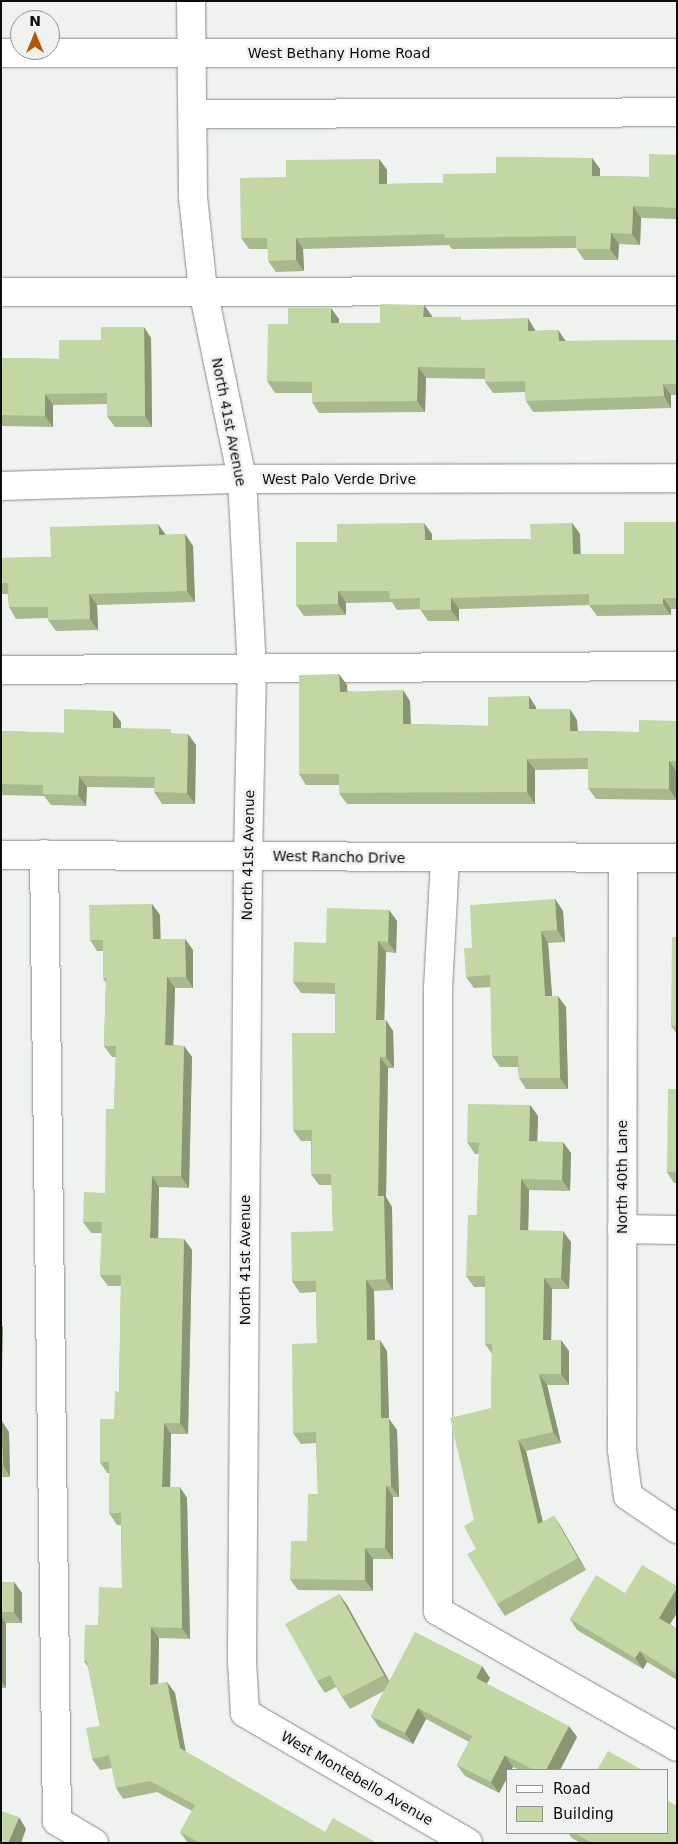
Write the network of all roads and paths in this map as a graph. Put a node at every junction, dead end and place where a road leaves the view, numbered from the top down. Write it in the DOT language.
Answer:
graph roads {
  1 [pos="190,1"];
  2 [pos="1,53"];
  3 [pos="194,53"];
  4 [pos="677,53"];
  5 [pos="677,112"];
  6 [pos="193,114"];
  7 [pos="203,290"];
  8 [pos="677,291"];
  9 [pos="1,292"];
  10 [pos="677,478"];
  11 [pos="242,479"];
  12 [pos="1,486"];
  13 [pos="677,666"];
  14 [pos="252,667"];
  15 [pos="1,670"];
  16 [pos="44,854"];
  17 [pos="1,855"];
  18 [pos="248,855"];
  19 [pos="623,858"];
  20 [pos="677,858"];
  21 [pos="445,859"];
  22 [pos="622,1230"];
  23 [pos="677,1230"];
  24 [pos="677,1529"];
  25 [pos="245,1713"];
  26 [pos="677,1748"];
  27 [pos="94,1843"];
  28 [pos="468,1843"];
  1 -- 3 [label="street, North 41st Avenue"];
  2 -- 3 [label="street, West Bethany Home Road"];
  3 -- 4 [label="street, West Bethany Home Road"];
  3 -- 6 [label="street, North 41st Avenue"];
  5 -- 6 [label="street"];
  6 -- 7 [label="street, North 41st Avenue"];
  7 -- 8 [label="street"];
  7 -- 9 [label="street"];
  7 -- 11 [label="street, North 41st Avenue"];
  10 -- 11 [label="street, West Palo Verde Drive"];
  11 -- 12 [label="street, West Palo Verde Drive"];
  11 -- 14 [label="street, North 41st Avenue"];
  13 -- 14 [label="street"];
  14 -- 15 [label="street"];
  14 -- 18 [label="street, North 41st Avenue"];
  16 -- 17 [label="street, West Rancho Drive"];
  16 -- 18 [label="street, West Rancho Drive"];
  16 -- 27 [label="street"];
  18 -- 21 [label="street, West Rancho Drive"];
  18 -- 25 [label="street, North 41st Avenue"];
  19 -- 20 [label="street, West Rancho Drive"];
  19 -- 21 [label="street, West Rancho Drive"];
  19 -- 22 [label="street, North 40th Lane"];
  21 -- 26 [label="street"];
  22 -- 23 [label="street"];
  22 -- 24 [label="street, North 40th Lane"];
  25 -- 28 [label="street, West Montebello Avenue"];
}
